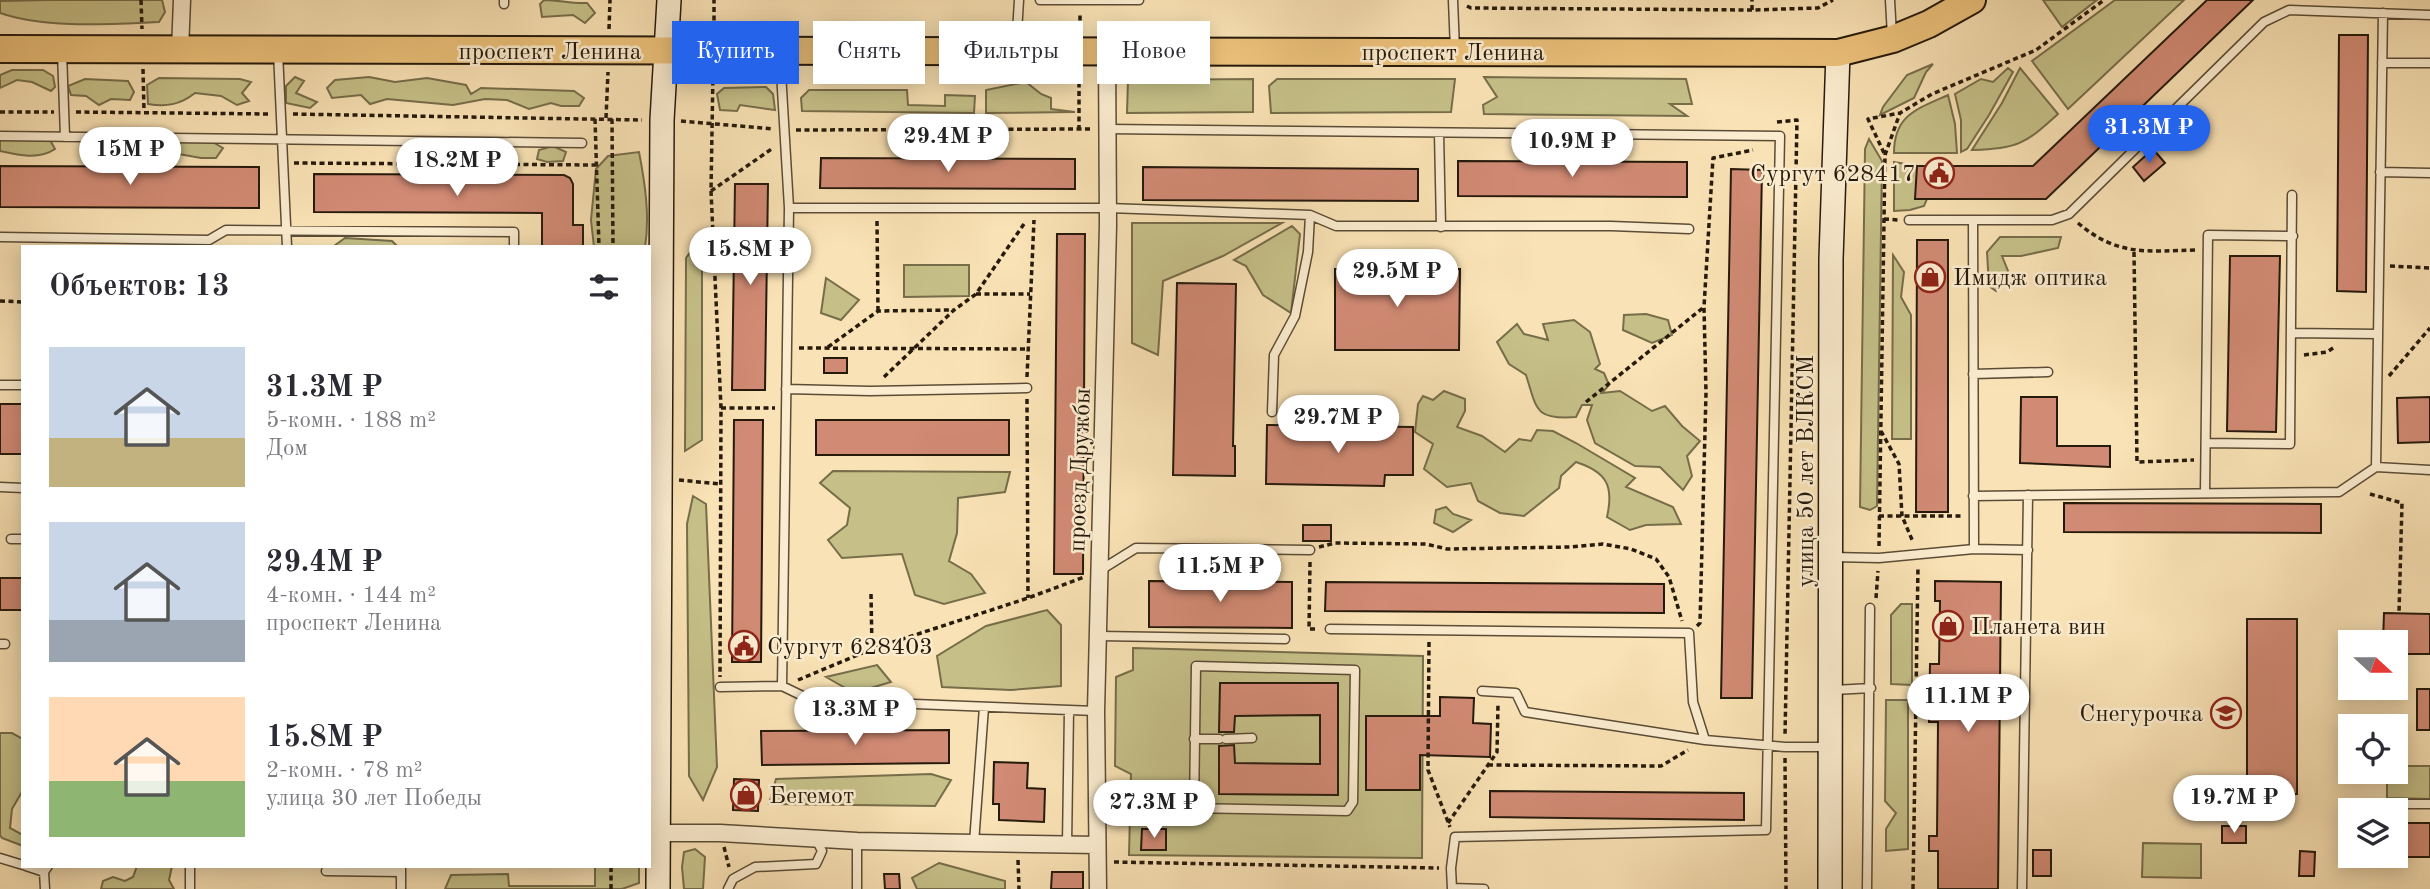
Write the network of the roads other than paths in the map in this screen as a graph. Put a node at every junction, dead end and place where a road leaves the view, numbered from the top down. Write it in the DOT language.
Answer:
graph roads {
  1 [pos="182,0"];
  2 [pos="669,0"];
  3 [pos="1019,0"];
  4 [pos="1040,0"];
  5 [pos="1139,0"];
  6 [pos="1453,0"];
  7 [pos="1890,0"];
  8 [pos="1972,0"];
  9 [pos="2383,13"];
  10 [pos="2430,15"];
  11 [pos="1018,21"];
  12 [pos="1893,39"];
  13 [pos="62,49"];
  14 [pos="278,49"];
  15 [pos="0,50"];
  16 [pos="180,50"];
  17 [pos="799,51"];
  18 [pos="1210,51"];
  19 [pos="1455,51"];
  20 [pos="666,52"];
  21 [pos="672,52"];
  22 [pos="939,52"];
  23 [pos="1838,52"];
  24 [pos="2382,62"];
  25 [pos="2430,63"];
  26 [pos="781,84"];
  27 [pos="1107,84"];
  28 [pos="1107,129"];
  29 [pos="1439,133"];
  30 [pos="0,136"];
  31 [pos="65,138"];
  32 [pos="282,140"];
  33 [pos="582,143"];
  34 [pos="2381,172"];
  35 [pos="2430,173"];
  36 [pos="2292,195"];
  37 [pos="789,208"];
  38 [pos="1108,208"];
  39 [pos="1310,215"];
  40 [pos="1909,220"];
  41 [pos="1973,220"];
  42 [pos="1441,227"];
  43 [pos="1689,229"];
  44 [pos="286,232"];
  45 [pos="2293,236"];
  46 [pos="0,237"];
  47 [pos="49,242"];
  48 [pos="287,245"];
  49 [pos="514,245"];
  50 [pos="2292,333"];
  51 [pos="2378,334"];
  52 [pos="2048,372"];
  53 [pos="1973,374"];
  54 [pos="0,385"];
  55 [pos="21,385"];
  56 [pos="1027,387"];
  57 [pos="786,389"];
  58 [pos="1272,412"];
  59 [pos="2206,443"];
  60 [pos="2376,467"];
  61 [pos="2430,470"];
  62 [pos="0,487"];
  63 [pos="21,488"];
  64 [pos="656,490"];
  65 [pos="2205,493"];
  66 [pos="2028,495"];
  67 [pos="1973,496"];
  68 [pos="11,539"];
  69 [pos="21,539"];
  70 [pos="1974,549"];
  71 [pos="1310,550"];
  72 [pos="2028,550"];
  73 [pos="1832,557"];
  74 [pos="1099,571"];
  75 [pos="1870,608"];
  76 [pos="1331,629"];
  77 [pos="1099,636"];
  78 [pos="1286,639"];
  79 [pos="782,686"];
  80 [pos="720,687"];
  81 [pos="1871,688"];
  82 [pos="1831,690"];
  83 [pos="1482,691"];
  84 [pos="984,707"];
  85 [pos="1069,710"];
  86 [pos="1096,711"];
  87 [pos="1252,738"];
  88 [pos="1194,739"];
  89 [pos="1705,740"];
  90 [pos="1768,746"];
  91 [pos="1831,747"];
  92 [pos="2408,804"];
  93 [pos="2430,804"];
  94 [pos="1096,806"];
  95 [pos="1194,808"];
  96 [pos="659,833"];
  97 [pos="816,839"];
  98 [pos="857,841"];
  99 [pos="974,843"];
  100 [pos="1067,845"];
  101 [pos="1097,845"];
  102 [pos="0,858"];
  103 [pos="21,865"];
  104 [pos="190,868"];
  105 [pos="46,869"];
  106 [pos="401,869"];
  107 [pos="326,871"];
  108 [pos="1452,888"];
  109 [pos="45,889"];
  110 [pos="190,889"];
  111 [pos="401,889"];
  112 [pos="659,889"];
  113 [pos="728,889"];
  114 [pos="857,889"];
  115 [pos="1098,889"];
  116 [pos="1484,889"];
  117 [pos="1830,889"];
  118 [pos="1867,889"];
  119 [pos="2022,889"];
  1 -- 16 [label="street"];
  2 -- 20 [label="main road"];
  3 -- 11 [label="lane"];
  4 -- 5 [label="lane"];
  6 -- 19 [label="lane"];
  7 -- 12 [label="lane"];
  8 -- 12 [label="main road, проспект Ленина"];
  9 -- 10 [label="lane"];
  9 -- 24 [label="lane"];
  9 -- 41 [label="lane"];
  12 -- 23 [label="main road, проспект Ленина"];
  13 -- 15 [label="main road, проспект Ленина"];
  13 -- 16 [label="main road, проспект Ленина"];
  13 -- 31 [label="lane"];
  14 -- 16 [label="main road, проспект Ленина"];
  14 -- 20 [label="main road, проспект Ленина"];
  14 -- 32 [label="lane"];
  17 -- 22 [label="main road, проспект Ленина"];
  18 -- 19 [label="main road, проспект Ленина"];
  19 -- 23 [label="main road, проспект Ленина"];
  20 -- 21 [label="main road, проспект Ленина"];
  20 -- 64 [label="main road"];
  23 -- 73 [label="main road, улица 50 лет ВЛКСМ"];
  24 -- 25 [label="lane"];
  24 -- 34 [label="lane"];
  26 -- 37 [label="lane"];
  27 -- 28 [label="street, проезд Дружбы"];
  28 -- 29 [label="lane"];
  28 -- 38 [label="street, проезд Дружбы"];
  29 -- 42 [label="lane"];
  29 -- 90 [label="lane"];
  30 -- 31 [label="lane"];
  31 -- 32 [label="lane"];
  32 -- 33 [label="lane"];
  32 -- 44 [label="lane"];
  34 -- 35 [label="lane"];
  34 -- 51 [label="lane"];
  36 -- 45 [label="lane"];
  37 -- 38 [label="lane"];
  37 -- 57 [label="lane"];
  38 -- 39 [label="lane"];
  38 -- 74 [label="street, проезд Дружбы"];
  39 -- 42 [label="lane"];
  39 -- 58 [label="lane"];
  40 -- 41 [label="lane"];
  41 -- 53 [label="lane"];
  42 -- 43 [label="lane"];
  44 -- 47 [label="lane"];
  44 -- 48 [label="lane"];
  44 -- 49 [label="lane"];
  45 -- 50 [label="lane"];
  45 -- 59 [label="lane"];
  46 -- 47 [label="lane"];
  50 -- 51 [label="lane"];
  50 -- 59 [label="lane"];
  51 -- 60 [label="lane"];
  52 -- 53 [label="lane"];
  53 -- 67 [label="lane"];
  54 -- 55 [label="lane"];
  56 -- 57 [label="lane"];
  57 -- 79 [label="lane"];
  59 -- 65 [label="lane"];
  60 -- 61 [label="lane"];
  60 -- 65 [label="lane"];
  62 -- 63 [label="lane"];
  64 -- 96 [label="main road"];
  65 -- 66 [label="lane"];
  66 -- 67 [label="lane"];
  66 -- 72 [label="lane"];
  67 -- 70 [label="lane"];
  68 -- 69 [label="lane"];
  70 -- 72 [label="lane"];
  70 -- 73 [label="lane"];
  71 -- 74 [label="lane"];
  72 -- 119 [label="lane"];
  73 -- 82 [label="main road, улица 50 лет ВЛКСМ"];
  74 -- 77 [label="street, проезд Дружбы"];
  75 -- 81 [label="lane"];
  76 -- 89 [label="lane"];
  77 -- 78 [label="lane"];
  77 -- 86 [label="street, проезд Дружбы"];
  79 -- 80 [label="lane"];
  79 -- 84 [label="lane"];
  81 -- 82 [label="lane"];
  81 -- 118 [label="lane"];
  82 -- 91 [label="main road, улица 50 лет ВЛКСМ"];
  83 -- 89 [label="lane"];
  84 -- 85 [label="lane"];
  84 -- 99 [label="lane"];
  85 -- 86 [label="lane"];
  85 -- 100 [label="lane"];
  86 -- 94 [label="street, проезд Дружбы"];
  87 -- 88 [label="lane"];
  88 -- 95 [label="lane"];
  88 -- 95 [label="lane"];
  89 -- 90 [label="lane"];
  90 -- 91 [label="lane"];
  90 -- 108 [label="lane"];
  91 -- 117 [label="main road, улица 50 лет ВЛКСМ"];
  92 -- 93 [label="lane"];
  94 -- 95 [label="lane"];
  94 -- 101 [label="street, проезд Дружбы"];
  96 -- 97 [label="street"];
  96 -- 112 [label="main road"];
  97 -- 98 [label="street"];
  97 -- 113 [label="lane"];
  98 -- 99 [label="street"];
  98 -- 114 [label="lane"];
  99 -- 100 [label="street"];
  100 -- 101 [label="street"];
  101 -- 115 [label="street, проезд Дружбы"];
  102 -- 103 [label="lane"];
  104 -- 110 [label="lane"];
  105 -- 109 [label="lane"];
  106 -- 107 [label="lane"];
  106 -- 111 [label="lane"];
  108 -- 116 [label="lane"];
}
